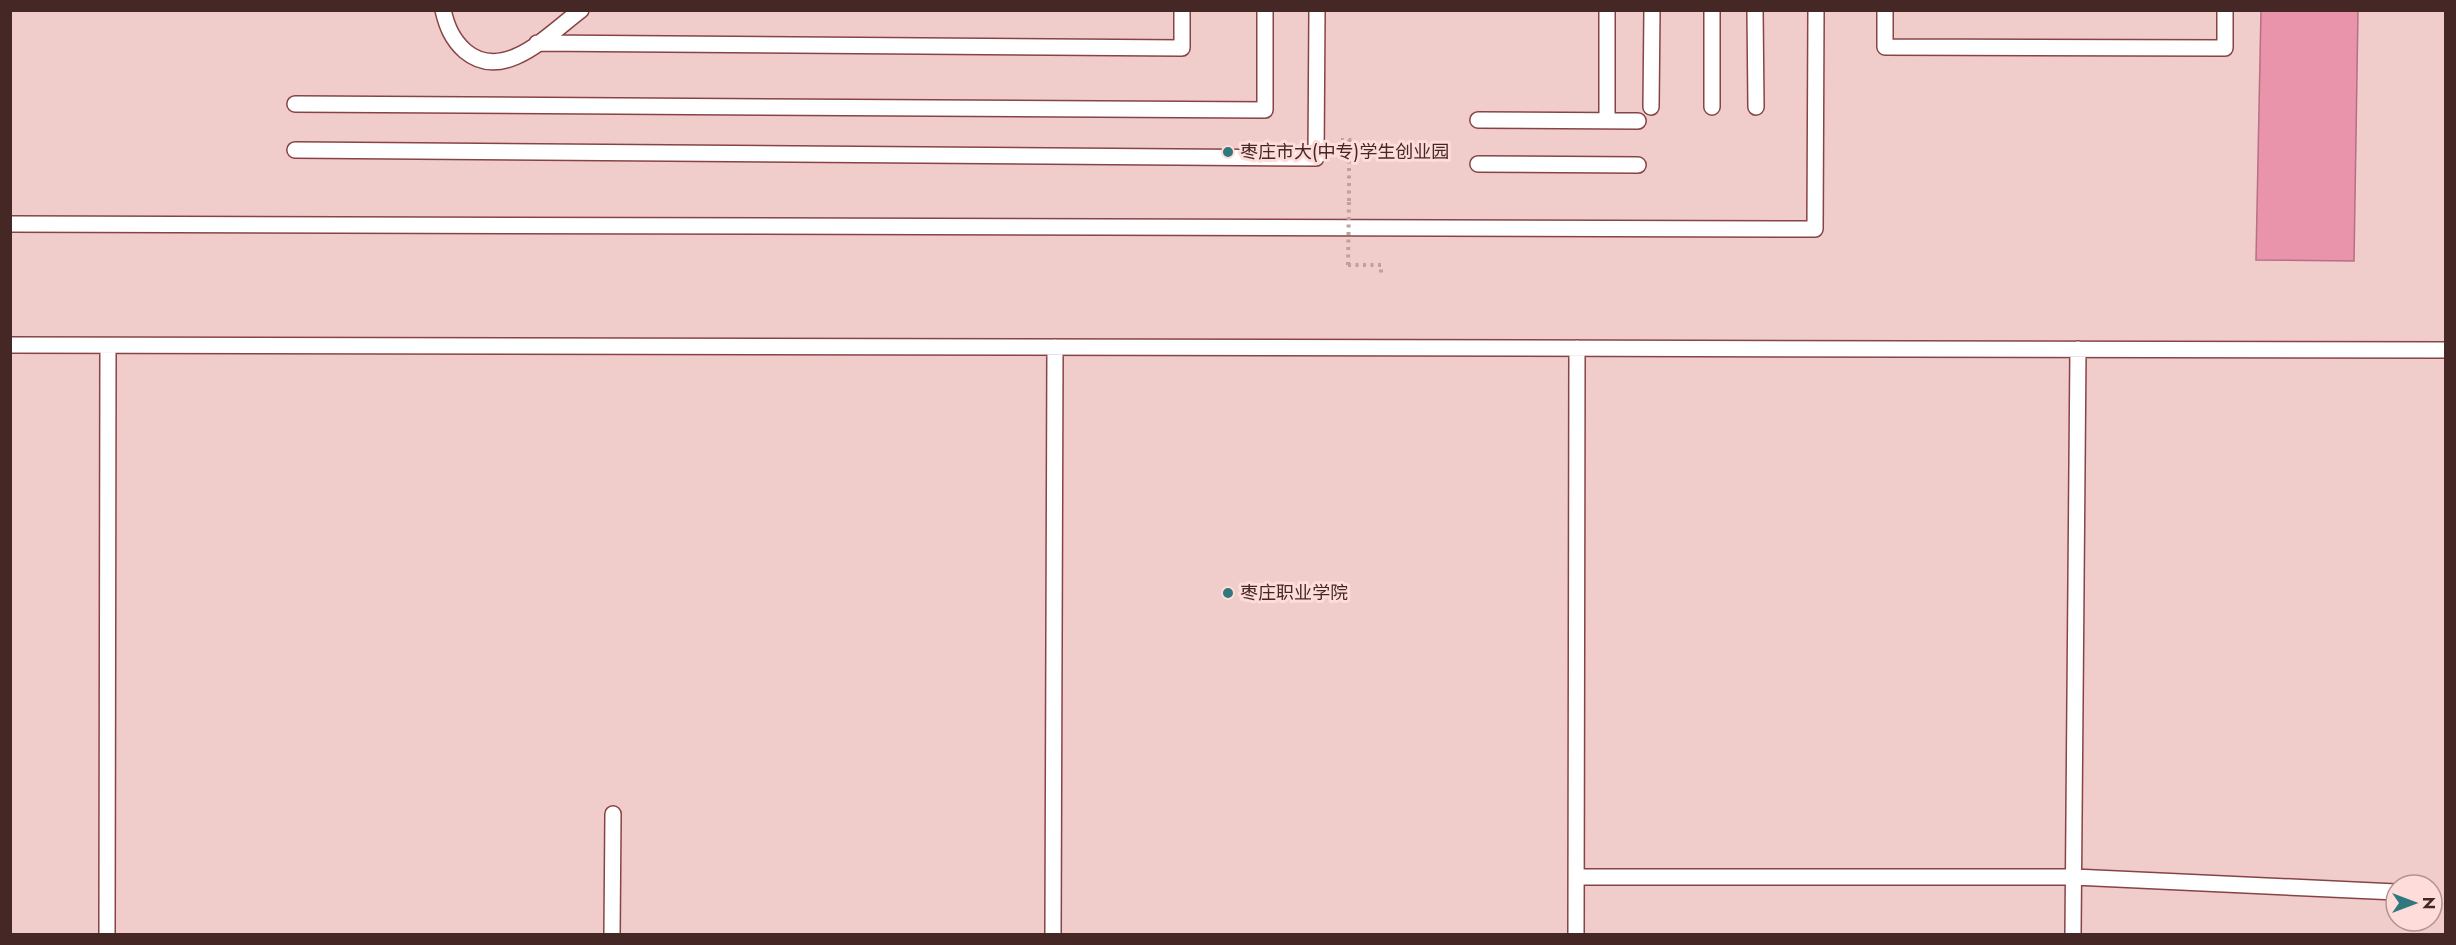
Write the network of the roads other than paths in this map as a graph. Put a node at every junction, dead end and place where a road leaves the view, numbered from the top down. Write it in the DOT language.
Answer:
graph roads {
  1 [pos="443,10"];
  2 [pos="581,10"];
  3 [pos="1182,10"];
  4 [pos="1265,10"];
  5 [pos="1317,10"];
  6 [pos="1607,10"];
  7 [pos="1652,10"];
  8 [pos="1712,10"];
  9 [pos="1755,10"];
  10 [pos="1816,10"];
  11 [pos="1885,10"];
  12 [pos="2225,10"];
  13 [pos="537,43"];
  14 [pos="295,104"];
  15 [pos="1652,107"];
  16 [pos="1712,107"];
  17 [pos="1756,107"];
  18 [pos="1478,120"];
  19 [pos="1607,120"];
  20 [pos="1638,120"];
  21 [pos="295,150"];
  22 [pos="1478,164"];
  23 [pos="1638,165"];
  24 [pos="10,224"];
  25 [pos="10,345"];
  26 [pos="108,346"];
  27 [pos="1054,347"];
  28 [pos="1577,348"];
  29 [pos="2078,349"];
  30 [pos="2445,350"];
  31 [pos="614,814"];
  32 [pos="1576,877"];
  33 [pos="2074,877"];
  34 [pos="2384,891"];
  35 [pos="107,934"];
  36 [pos="612,934"];
  37 [pos="1053,934"];
  38 [pos="1576,934"];
  39 [pos="2073,934"];
  1 -- 13 [label="lane"];
  2 -- 13 [label="lane"];
  3 -- 13 [label="lane"];
  4 -- 14 [label="lane"];
  5 -- 21 [label="lane"];
  6 -- 19 [label="lane"];
  7 -- 15 [label="lane"];
  8 -- 16 [label="lane"];
  9 -- 17 [label="lane"];
  10 -- 24 [label="lane"];
  11 -- 12 [label="lane"];
  18 -- 19 [label="lane"];
  19 -- 20 [label="lane"];
  22 -- 23 [label="lane"];
  25 -- 26 [label="lane"];
  26 -- 27 [label="lane"];
  26 -- 35 [label="lane"];
  27 -- 28 [label="lane"];
  27 -- 37 [label="lane"];
  28 -- 29 [label="lane"];
  28 -- 32 [label="lane"];
  29 -- 30 [label="lane"];
  29 -- 33 [label="lane"];
  31 -- 36 [label="lane"];
  32 -- 33 [label="lane"];
  32 -- 38 [label="lane"];
  33 -- 34 [label="lane"];
  33 -- 39 [label="lane"];
}
